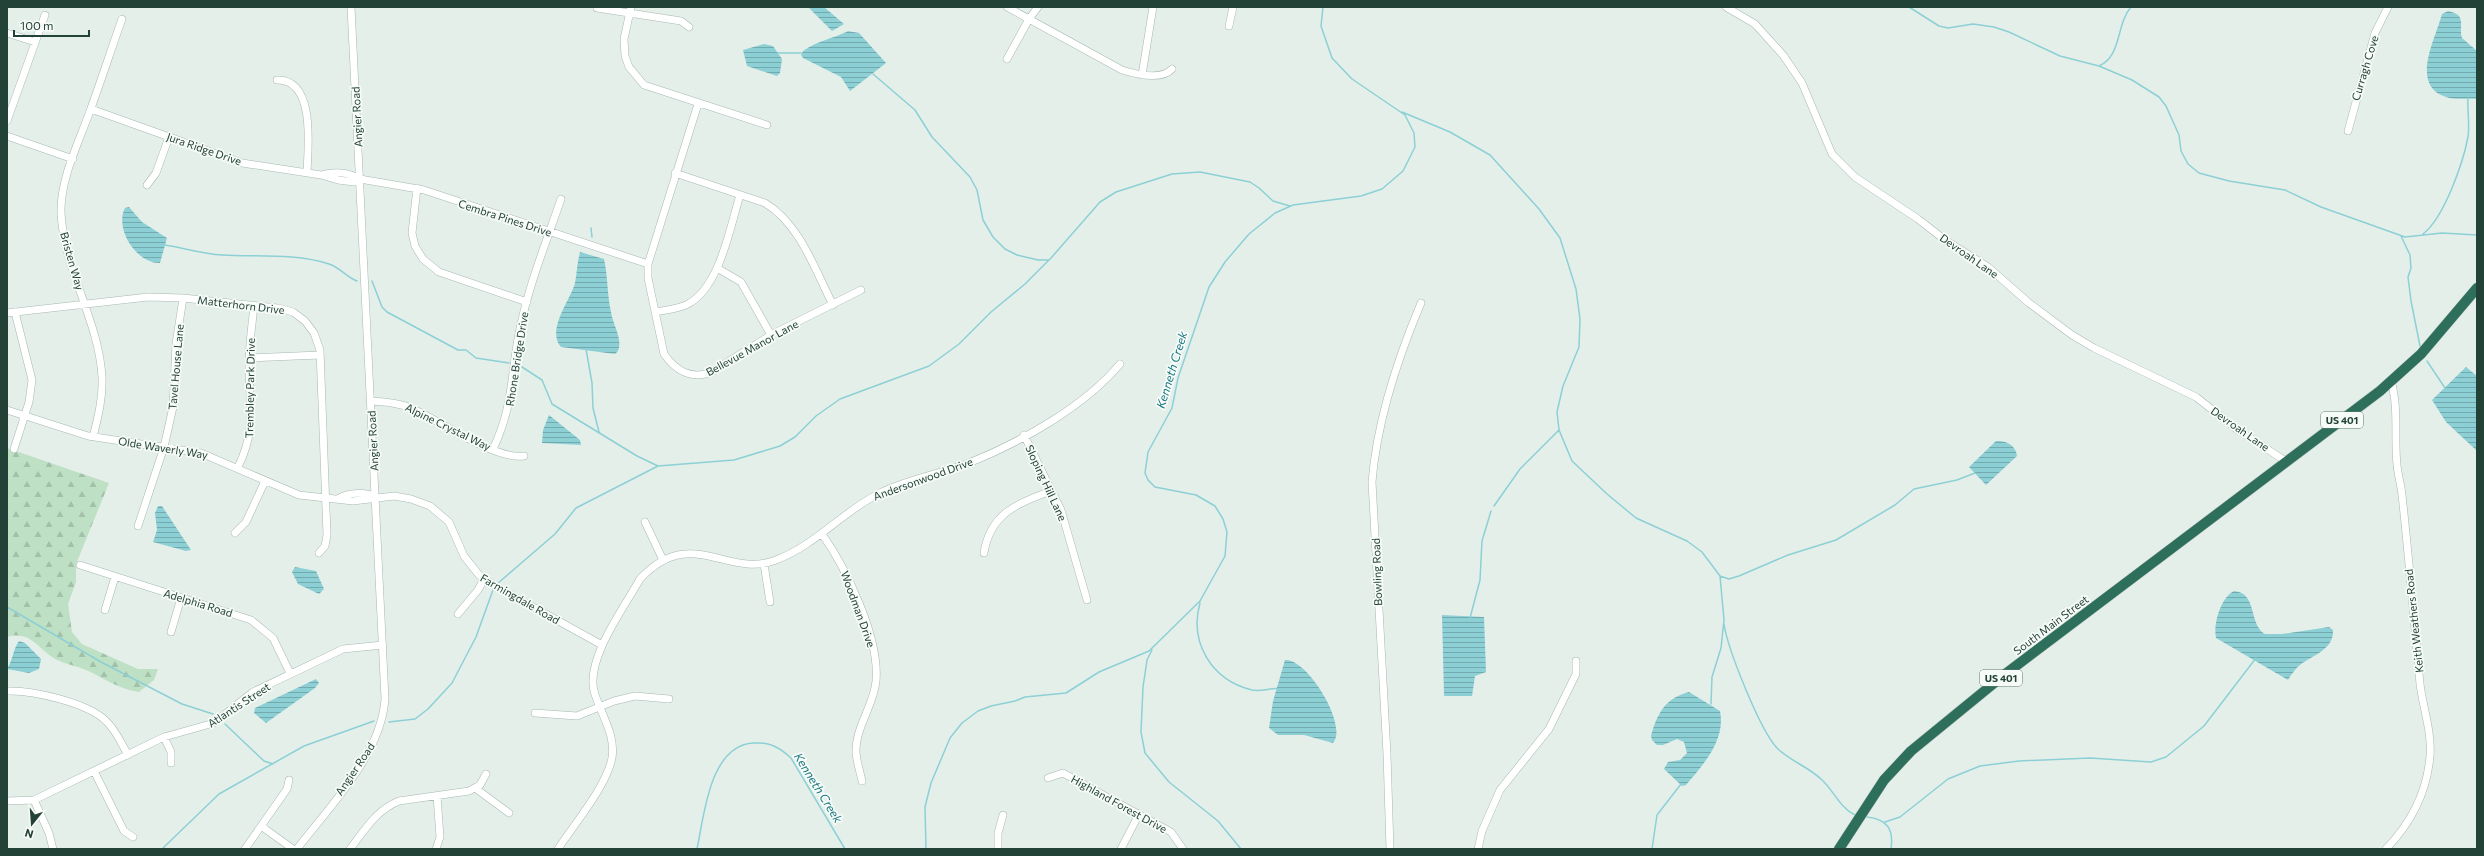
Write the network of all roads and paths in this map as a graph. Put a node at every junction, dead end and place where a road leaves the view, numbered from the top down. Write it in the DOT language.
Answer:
graph roads {
  1 [pos="351,7"];
  2 [pos="1007,7"];
  3 [pos="1038,7"];
  4 [pos="1154,7"];
  5 [pos="1233,7"];
  6 [pos="1726,7"];
  7 [pos="2388,7"];
  8 [pos="597,8"];
  9 [pos="631,10"];
  10 [pos="45,15"];
  11 [pos="122,19"];
  12 [pos="1029,19"];
  13 [pos="1229,26"];
  14 [pos="689,27"];
  15 [pos="7,33"];
  16 [pos="35,42"];
  17 [pos="1007,59"];
  18 [pos="1172,69"];
  19 [pos="1142,75"];
  20 [pos="277,80"];
  21 [pos="698,104"];
  22 [pos="9,106"];
  23 [pos="91,109"];
  24 [pos="7,121"];
  25 [pos="767,125"];
  26 [pos="2348,131"];
  27 [pos="7,136"];
  28 [pos="169,137"];
  29 [pos="73,159"];
  30 [pos="306,172"];
  31 [pos="675,173"];
  32 [pos="360,179"];
  33 [pos="147,186"];
  34 [pos="417,188"];
  35 [pos="740,195"];
  36 [pos="560,199"];
  37 [pos="550,232"];
  38 [pos="648,264"];
  39 [pos="717,268"];
  40 [pos="2477,288"];
  41 [pos="861,290"];
  42 [pos="183,298"];
  43 [pos="527,302"];
  44 [pos="1421,303"];
  45 [pos="84,304"];
  46 [pos="833,304"];
  47 [pos="254,306"];
  48 [pos="15,312"];
  49 [pos="655,312"];
  50 [pos="7,313"];
  51 [pos="771,335"];
  52 [pos="320,355"];
  53 [pos="249,358"];
  54 [pos="1120,364"];
  55 [pos="2391,381"];
  56 [pos="371,400"];
  57 [pos="7,410"];
  58 [pos="25,416"];
  59 [pos="1024,435"];
  60 [pos="93,437"];
  61 [pos="164,447"];
  62 [pos="493,449"];
  63 [pos="14,450"];
  64 [pos="524,456"];
  65 [pos="2287,462"];
  66 [pos="238,467"];
  67 [pos="265,481"];
  68 [pos="1051,492"];
  69 [pos="376,497"];
  70 [pos="326,498"];
  71 [pos="645,522"];
  72 [pos="138,526"];
  73 [pos="235,533"];
  74 [pos="822,534"];
  75 [pos="319,553"];
  76 [pos="984,553"];
  77 [pos="663,560"];
  78 [pos="764,564"];
  79 [pos="80,565"];
  80 [pos="115,577"];
  81 [pos="484,579"];
  82 [pos="181,598"];
  83 [pos="1087,600"];
  84 [pos="770,602"];
  85 [pos="105,610"];
  86 [pos="458,614"];
  87 [pos="171,632"];
  88 [pos="383,645"];
  89 [pos="602,645"];
  90 [pos="1576,661"];
  91 [pos="290,673"];
  92 [pos="7,691"];
  93 [pos="669,699"];
  94 [pos="599,707"];
  95 [pos="535,713"];
  96 [pos="164,737"];
  97 [pos="128,755"];
  98 [pos="170,763"];
  99 [pos="94,771"];
  100 [pos="486,774"];
  101 [pos="1048,778"];
  102 [pos="289,780"];
  103 [pos="862,781"];
  104 [pos="475,788"];
  105 [pos="437,796"];
  106 [pos="34,800"];
  107 [pos="7,801"];
  108 [pos="509,813"];
  109 [pos="1139,814"];
  110 [pos="1003,815"];
  111 [pos="261,826"];
  112 [pos="133,837"];
  113 [pos="562,848"];
  114 [pos="53,849"];
  115 [pos="245,849"];
  116 [pos="293,849"];
  117 [pos="297,849"];
  118 [pos="350,849"];
  119 [pos="436,849"];
  120 [pos="998,849"];
  121 [pos="1121,849"];
  122 [pos="1183,849"];
  123 [pos="1390,849"];
  124 [pos="1478,849"];
  125 [pos="1839,849"];
  126 [pos="2386,849"];
  1 -- 32 [label="street, Angier Road"];
  2 -- 12 [label="street"];
  3 -- 12 [label="street"];
  4 -- 19 [label="street"];
  5 -- 13 [label="street"];
  6 -- 65 [label="street, Devroah Lane"];
  7 -- 26 [label="street, Curragh Cove"];
  8 -- 9 [label="street"];
  9 -- 14 [label="street"];
  9 -- 21 [label="street"];
  10 -- 16 [label="street"];
  11 -- 23 [label="street, Bristen Way"];
  12 -- 17 [label="street"];
  12 -- 19 [label="street"];
  15 -- 16 [label="street"];
  16 -- 22 [label="street"];
  18 -- 19 [label="street"];
  20 -- 30 [label="street"];
  21 -- 25 [label="street"];
  21 -- 31 [label="street, Bellevue Manor Lane"];
  22 -- 24 [label="street"];
  23 -- 28 [label="street, Jura Ridge Drive"];
  23 -- 29 [label="street, Bristen Way"];
  27 -- 29 [label="street"];
  28 -- 30 [label="street, Jura Ridge Drive"];
  28 -- 33 [label="street"];
  29 -- 45 [label="street, Bristen Way"];
  30 -- 32 [label="street, Jura Ridge Drive"];
  31 -- 35 [label="street"];
  31 -- 38 [label="street, Bellevue Manor Lane"];
  32 -- 34 [label="street, Cembra Pines Drive"];
  32 -- 56 [label="street, Angier Road"];
  34 -- 37 [label="street, Cembra Pines Drive"];
  34 -- 43 [label="street"];
  35 -- 39 [label="street"];
  35 -- 46 [label="street"];
  36 -- 37 [label="street, Rhone Bridge Drive"];
  37 -- 38 [label="street, Cembra Pines Drive"];
  37 -- 43 [label="street, Rhone Bridge Drive"];
  38 -- 49 [label="street, Bellevue Manor Lane"];
  39 -- 49 [label="street"];
  39 -- 51 [label="street"];
  40 -- 55 [label="highway, US 401"];
  41 -- 46 [label="street, Bellevue Manor Lane"];
  42 -- 45 [label="street, Matterhorn Drive"];
  42 -- 47 [label="street, Matterhorn Drive"];
  42 -- 61 [label="street, Tavel House Lane"];
  43 -- 62 [label="street, Rhone Bridge Drive"];
  44 -- 123 [label="street, Bowling Road"];
  45 -- 48 [label="street, Matterhorn Drive"];
  45 -- 60 [label="street, Bristen Way"];
  46 -- 51 [label="street, Bellevue Manor Lane"];
  47 -- 52 [label="street, Matterhorn Drive"];
  47 -- 53 [label="street, Trembley Park Drive"];
  48 -- 50 [label="street, Matterhorn Drive"];
  48 -- 58 [label="street"];
  49 -- 51 [label="street, Bellevue Manor Lane"];
  52 -- 53 [label="street"];
  52 -- 70 [label="street, Matterhorn Drive"];
  53 -- 66 [label="street, Trembley Park Drive"];
  54 -- 59 [label="street, Andersonwood Drive"];
  55 -- 65 [label="highway, US 401"];
  55 -- 126 [label="street, Keith Weathers Road"];
  56 -- 62 [label="street, Alpine Crystal Way"];
  56 -- 69 [label="street, Angier Road"];
  57 -- 58 [label="street, Olde Waverly Way"];
  58 -- 60 [label="street, Olde Waverly Way"];
  58 -- 63 [label="street"];
  59 -- 68 [label="street, Sloping Hill Lane"];
  59 -- 74 [label="street, Andersonwood Drive"];
  60 -- 61 [label="street, Olde Waverly Way"];
  61 -- 66 [label="street, Olde Waverly Way"];
  61 -- 72 [label="street, Tavel House Lane"];
  62 -- 64 [label="street, Alpine Crystal Way"];
  65 -- 125 [label="highway, South Main Street / US 401"];
  66 -- 67 [label="street, Olde Waverly Way"];
  67 -- 70 [label="street, Olde Waverly Way"];
  67 -- 73 [label="street"];
  68 -- 76 [label="street"];
  68 -- 83 [label="street, Sloping Hill Lane"];
  69 -- 70 [label="street, Olde Waverly Way"];
  69 -- 81 [label="street, Farmingdale Road"];
  69 -- 88 [label="street, Angier Road"];
  70 -- 75 [label="street, Matterhorn Drive"];
  71 -- 77 [label="street"];
  74 -- 78 [label="street, Andersonwood Drive"];
  74 -- 103 [label="street, Woodman Drive"];
  77 -- 78 [label="street, Andersonwood Drive"];
  77 -- 89 [label="street, Andersonwood Drive"];
  78 -- 84 [label="street"];
  79 -- 80 [label="street, Adelphia Road"];
  80 -- 82 [label="street, Adelphia Road"];
  80 -- 85 [label="street"];
  81 -- 86 [label="street"];
  81 -- 89 [label="street, Farmingdale Road"];
  82 -- 87 [label="street"];
  82 -- 91 [label="street, Adelphia Road"];
  88 -- 91 [label="street, Atlantis Street"];
  88 -- 117 [label="street, Angier Road"];
  89 -- 94 [label="street, Andersonwood Drive"];
  90 -- 124 [label="street"];
  91 -- 96 [label="street, Atlantis Street"];
  92 -- 97 [label="street"];
  93 -- 94 [label="street"];
  94 -- 95 [label="street"];
  94 -- 113 [label="street, Andersonwood Drive"];
  96 -- 97 [label="street, Atlantis Street"];
  96 -- 98 [label="street"];
  97 -- 99 [label="street, Atlantis Street"];
  99 -- 106 [label="street, Atlantis Street"];
  99 -- 112 [label="street"];
  100 -- 104 [label="street"];
  101 -- 109 [label="street, Highland Forest Drive"];
  102 -- 111 [label="street"];
  104 -- 105 [label="street"];
  104 -- 108 [label="street"];
  105 -- 118 [label="street"];
  105 -- 119 [label="street"];
  106 -- 107 [label="street, Atlantis Street"];
  106 -- 114 [label="street"];
  109 -- 121 [label="street"];
  109 -- 122 [label="street, Highland Forest Drive"];
  110 -- 120 [label="street"];
  111 -- 115 [label="street"];
  111 -- 116 [label="street"];
}
